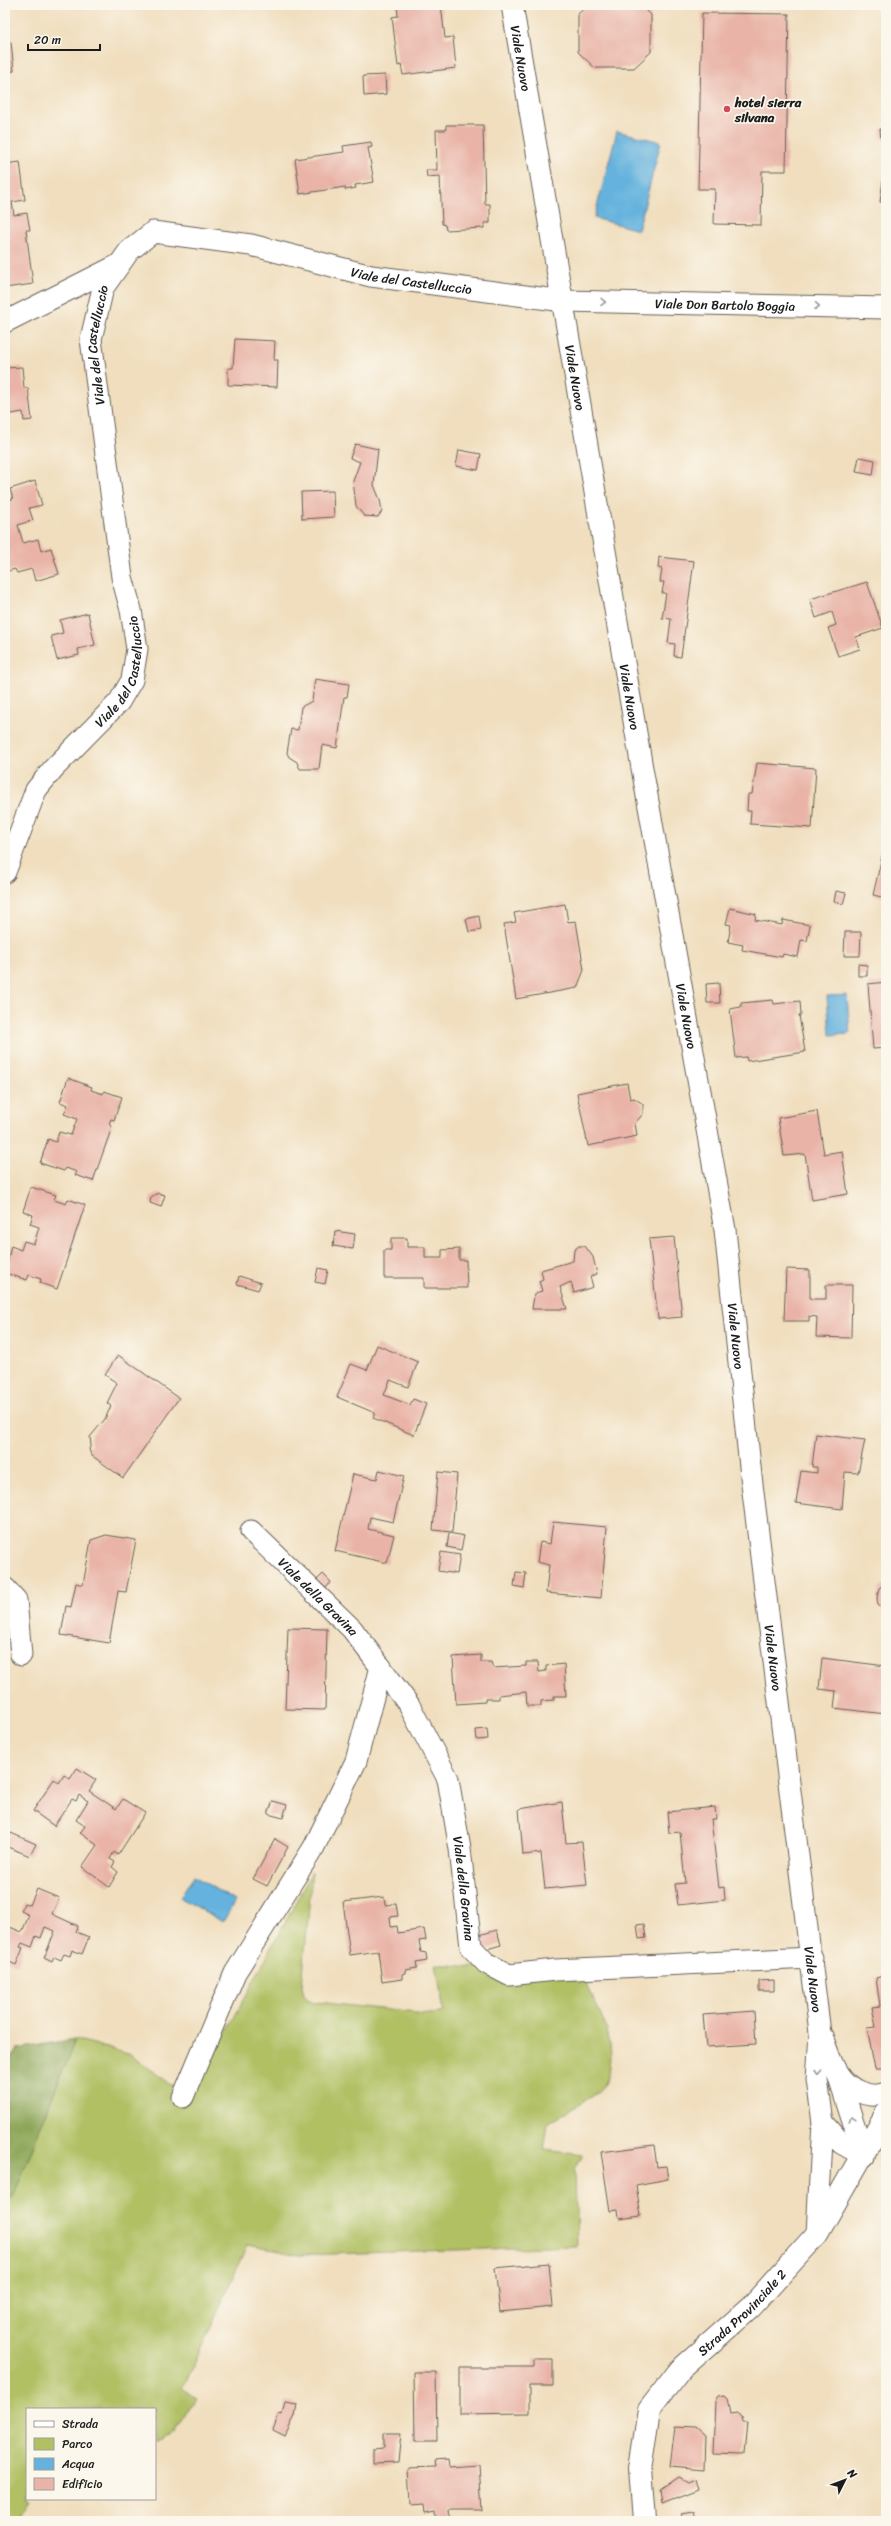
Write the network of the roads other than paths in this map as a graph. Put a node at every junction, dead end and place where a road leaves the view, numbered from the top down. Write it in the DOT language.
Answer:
graph roads {
  1 [pos="512,5"];
  2 [pos="120,264"];
  3 [pos="564,301"];
  4 [pos="886,308"];
  5 [pos="5,322"];
  6 [pos="5,872"];
  7 [pos="251,1531"];
  8 [pos="5,1588"];
  9 [pos="20,1655"];
  10 [pos="381,1667"];
  11 [pos="812,1958"];
  12 [pos="820,2033"];
  13 [pos="838,2075"];
  14 [pos="886,2093"];
  15 [pos="183,2097"];
  16 [pos="886,2114"];
  17 [pos="823,2122"];
  18 [pos="864,2156"];
  19 [pos="817,2234"];
  20 [pos="644,2521"];
  1 -- 3 [label="street, Viale Nuovo"];
  2 -- 3 [label="street, Viale del Castelluccio"];
  2 -- 5 [label="street"];
  2 -- 6 [label="street, Viale del Castelluccio"];
  3 -- 4 [label="street, Viale Don Bartolo Boggia, one-way"];
  3 -- 11 [label="street, Viale Nuovo"];
  7 -- 10 [label="street, Viale della Gravina"];
  8 -- 9 [label="street"];
  10 -- 11 [label="street, Viale della Gravina"];
  10 -- 15 [label="street"];
  11 -- 12 [label="street, Viale Nuovo"];
  12 -- 13 [label="street, Viale Nuovo"];
  12 -- 17 [label="street, Viale Nuovo, one-way"];
  13 -- 14 [label="street, Viale Nuovo"];
  18 -- 13 [label="street, Viale Nuovo, one-way"];
  16 -- 18 [label="street, Strada Provinciale 2"];
  17 -- 18 [label="street"];
  17 -- 19 [label="street, Viale Nuovo"];
  18 -- 19 [label="street, Strada Provinciale 2"];
  19 -- 20 [label="street, Strada Provinciale 2"];
}
